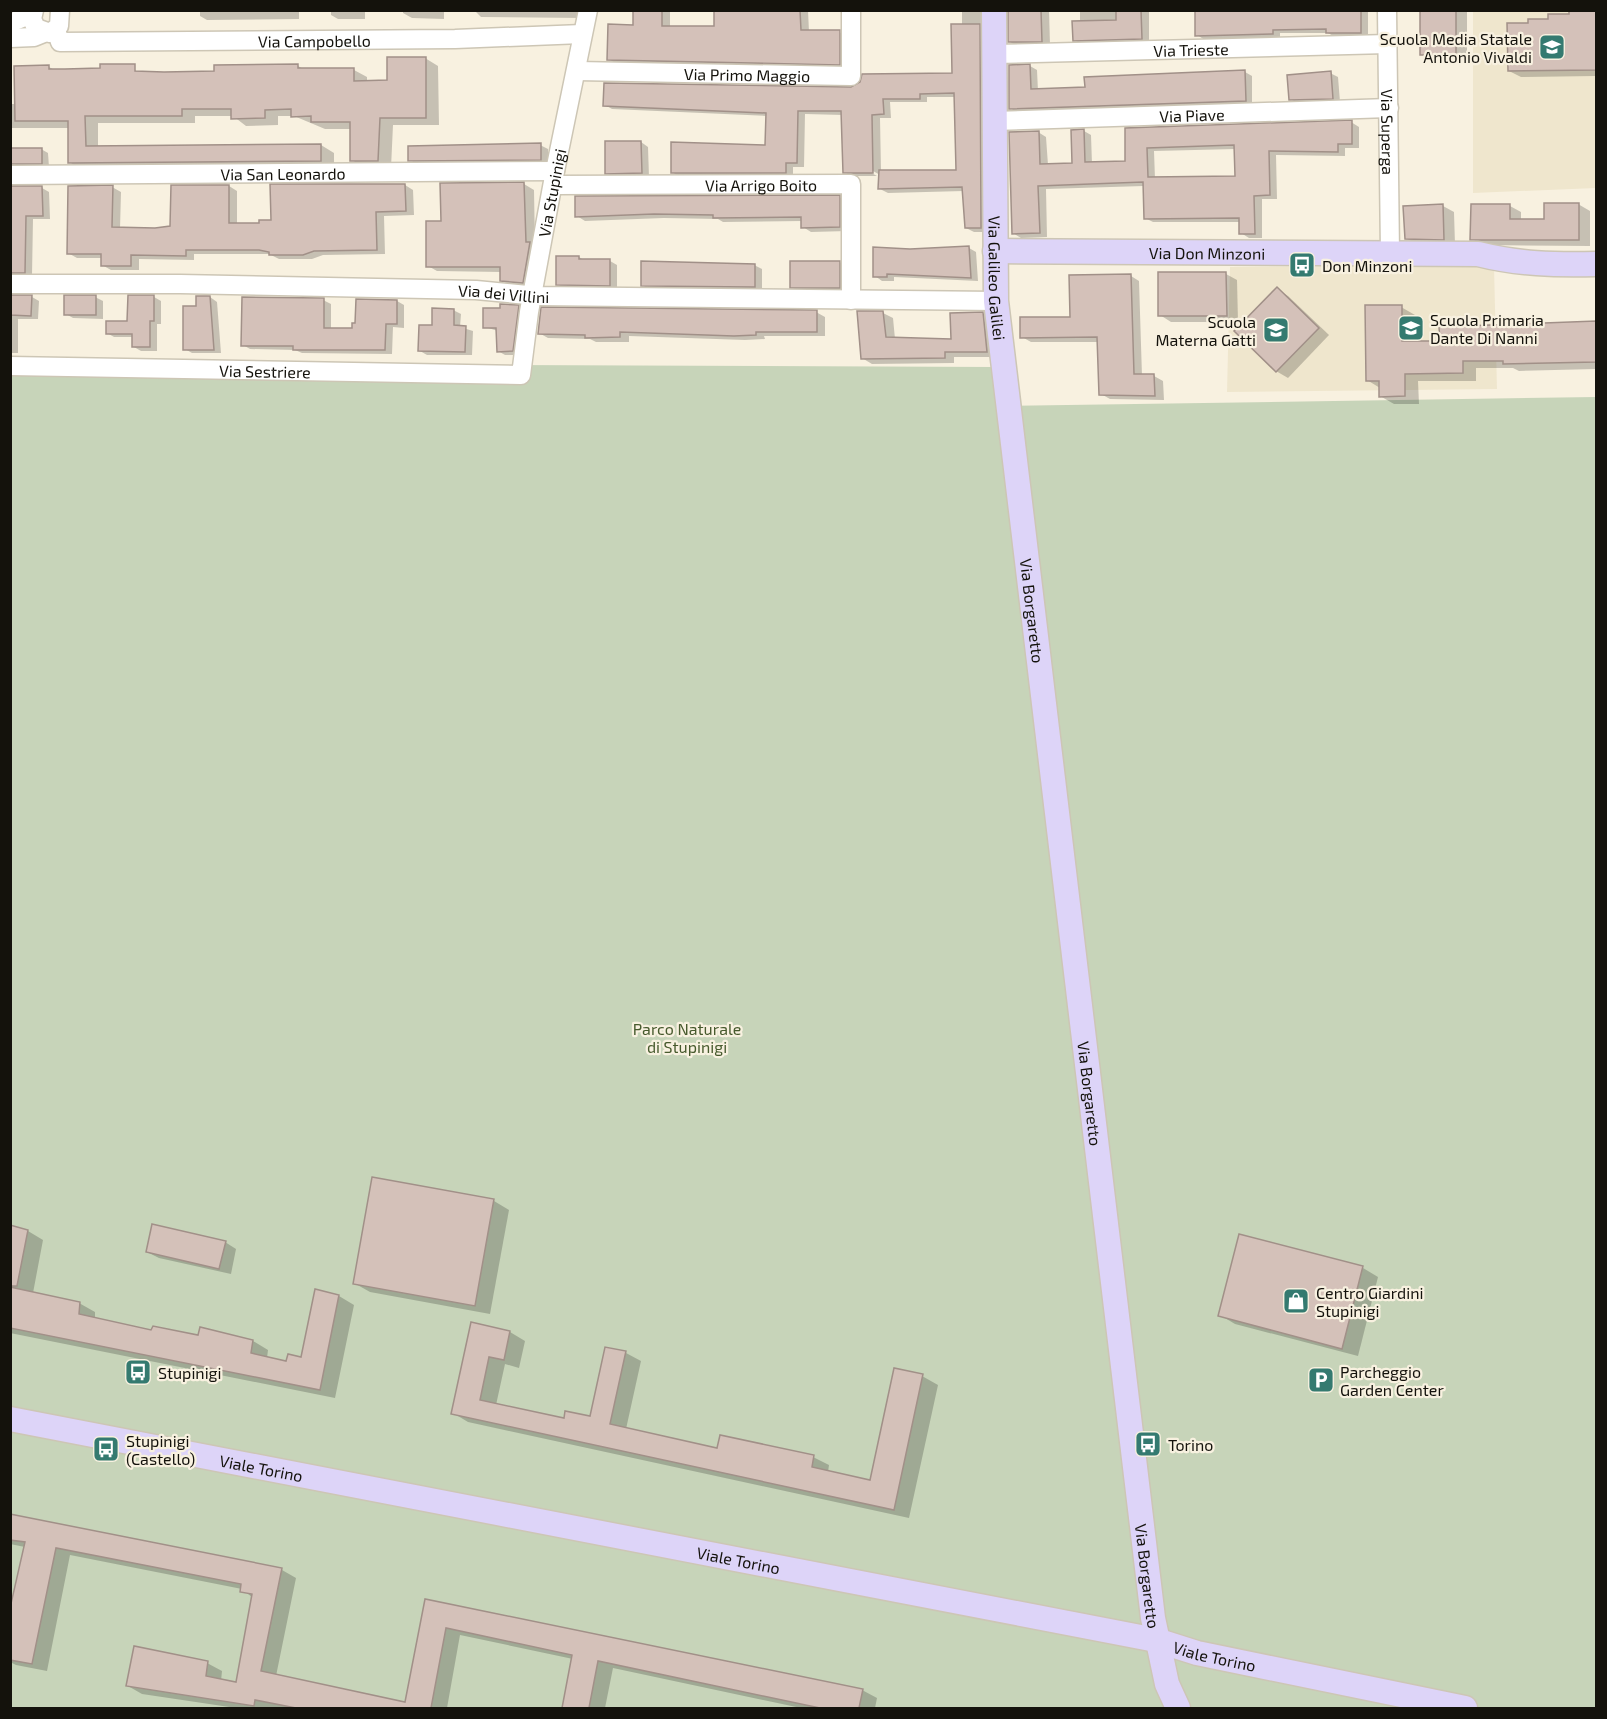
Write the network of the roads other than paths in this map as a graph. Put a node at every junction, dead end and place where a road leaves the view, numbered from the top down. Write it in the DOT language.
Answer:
graph roads {
  1 [pos="588,10"];
  2 [pos="851,10"];
  3 [pos="994,10"];
  4 [pos="1387,10"];
  5 [pos="33,12"];
  6 [pos="57,20"];
  7 [pos="10,23"];
  8 [pos="582,34"];
  9 [pos="10,38"];
  10 [pos="1388,44"];
  11 [pos="995,54"];
  12 [pos="576,71"];
  13 [pos="1389,108"];
  14 [pos="994,121"];
  15 [pos="10,175"];
  16 [pos="555,178"];
  17 [pos="994,251"];
  18 [pos="1390,254"];
  19 [pos="1596,264"];
  20 [pos="10,284"];
  21 [pos="534,296"];
  22 [pos="851,300"];
  23 [pos="996,301"];
  24 [pos="10,366"];
  25 [pos="521,375"];
  26 [pos="1024,545"];
  27 [pos="10,1419"];
  28 [pos="1156,1641"];
  29 [pos="1178,1708"];
  30 [pos="1465,1708"];
  1 -- 8 [label="street, Via Stupinigi"];
  2 -- 12 [label="street, Via Primo Maggio"];
  3 -- 11 [label="street, Via Galileo Galilei"];
  4 -- 10 [label="street, Via Superga"];
  5 -- 6 [label="street, Via Campobello"];
  5 -- 7 [label="street, Via Campobello"];
  6 -- 8 [label="street, Via Campobello"];
  6 -- 9 [label="street"];
  8 -- 12 [label="street, Via Stupinigi"];
  10 -- 11 [label="street, Via Trieste"];
  10 -- 13 [label="street, Via Superga"];
  11 -- 14 [label="street, Via Galileo Galilei"];
  12 -- 16 [label="street, Via Stupinigi"];
  13 -- 14 [label="street, Via Piave"];
  13 -- 18 [label="street, Via Superga"];
  14 -- 17 [label="street, Via Galileo Galilei"];
  15 -- 16 [label="street, Via San Leonardo"];
  16 -- 21 [label="street, Via Stupinigi"];
  16 -- 22 [label="street, Via Arrigo Boito"];
  17 -- 18 [label="street, Via Don Minzoni"];
  17 -- 23 [label="street, Via Galileo Galilei"];
  18 -- 19 [label="street, Via Don Minzoni"];
  20 -- 21 [label="street, Via dei Villini"];
  21 -- 22 [label="street, Via dei Villini"];
  21 -- 25 [label="street, Via Stupinigi"];
  22 -- 23 [label="street, Via dei Villini"];
  23 -- 26 [label="street, Via Galileo Galilei"];
  24 -- 25 [label="street, Via Sestriere"];
  26 -- 28 [label="street, Via Borgaretto"];
  27 -- 28 [label="street, Viale Torino"];
  28 -- 29 [label="street, Via Borgaretto"];
  28 -- 30 [label="street, Viale Torino"];
}
